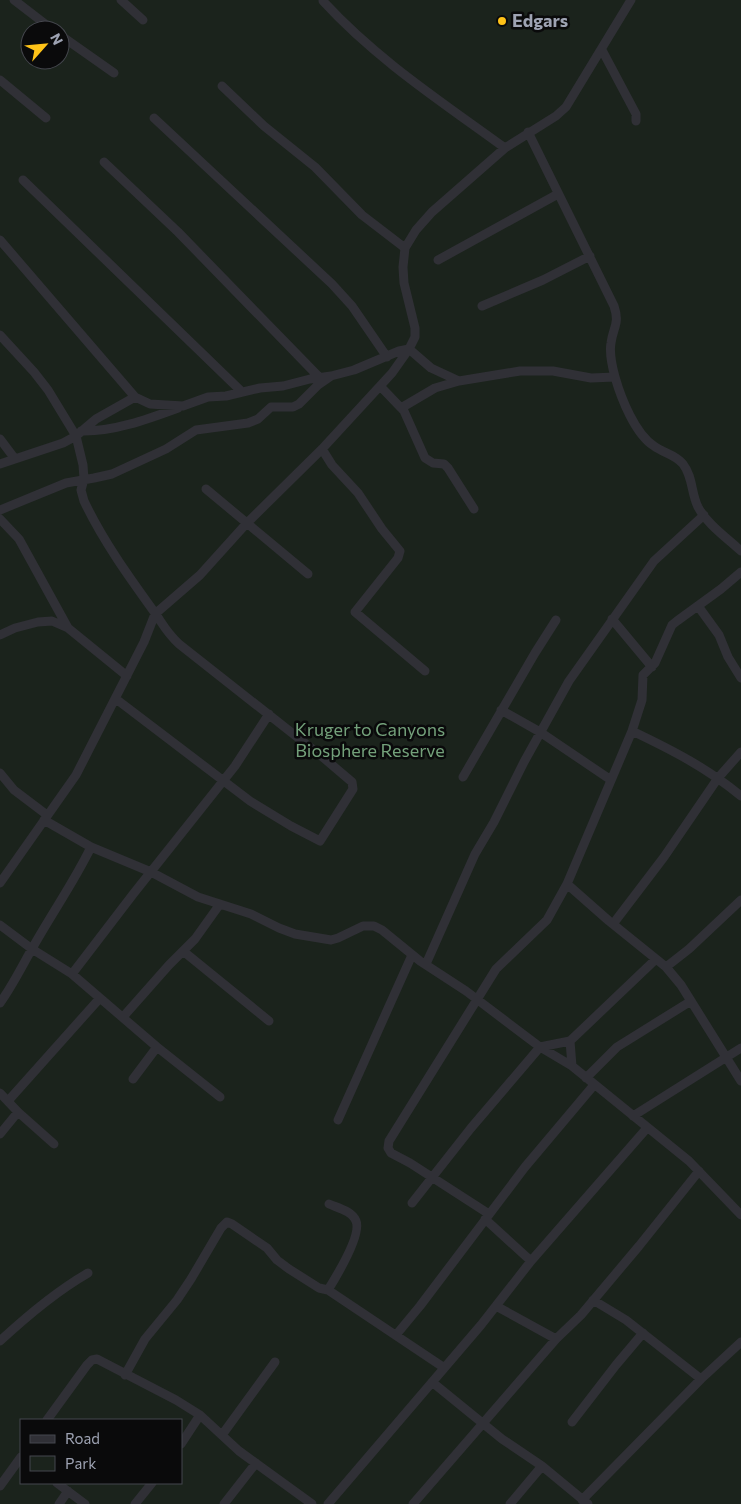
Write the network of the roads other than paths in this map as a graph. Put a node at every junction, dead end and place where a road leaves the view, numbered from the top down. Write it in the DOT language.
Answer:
graph roads {
  1 [pos="14,0"];
  2 [pos="121,0"];
  3 [pos="631,0"];
  4 [pos="323,1"];
  5 [pos="40,20"];
  6 [pos="143,20"];
  7 [pos="70,42"];
  8 [pos="602,50"];
  9 [pos="114,73"];
  10 [pos="0,80"];
  11 [pos="222,86"];
  12 [pos="46,118"];
  13 [pos="154,118"];
  14 [pos="636,121"];
  15 [pos="528,132"];
  16 [pos="506,148"];
  17 [pos="104,162"];
  18 [pos="23,180"];
  19 [pos="558,194"];
  20 [pos="0,240"];
  21 [pos="405,248"];
  22 [pos="590,256"];
  23 [pos="438,260"];
  24 [pos="482,306"];
  25 [pos="0,335"];
  26 [pos="409,349"];
  27 [pos="387,357"];
  28 [pos="331,376"];
  29 [pos="319,377"];
  30 [pos="615,377"];
  31 [pos="459,381"];
  32 [pos="380,386"];
  33 [pos="242,392"];
  34 [pos="135,397"];
  35 [pos="183,406"];
  36 [pos="402,408"];
  37 [pos="78,434"];
  38 [pos="0,439"];
  39 [pos="322,449"];
  40 [pos="15,459"];
  41 [pos="0,464"];
  42 [pos="84,479"];
  43 [pos="206,489"];
  44 [pos="474,509"];
  45 [pos="0,510"];
  46 [pos="704,515"];
  47 [pos="0,520"];
  48 [pos="246,524"];
  49 [pos="741,551"];
  50 [pos="741,572"];
  51 [pos="308,574"];
  52 [pos="698,606"];
  53 [pos="155,614"];
  54 [pos="556,620"];
  55 [pos="612,620"];
  56 [pos="68,628"];
  57 [pos="0,635"];
  58 [pos="652,667"];
  59 [pos="424,671"];
  60 [pos="127,676"];
  61 [pos="741,678"];
  62 [pos="116,700"];
  63 [pos="502,710"];
  64 [pos="269,714"];
  65 [pos="632,731"];
  66 [pos="540,732"];
  67 [pos="741,752"];
  68 [pos="0,774"];
  69 [pos="463,777"];
  70 [pos="718,778"];
  71 [pos="224,780"];
  72 [pos="611,780"];
  73 [pos="741,796"];
  74 [pos="45,818"];
  75 [pos="91,847"];
  76 [pos="151,872"];
  77 [pos="0,883"];
  78 [pos="567,884"];
  79 [pos="741,900"];
  80 [pos="220,904"];
  81 [pos="613,924"];
  82 [pos="0,925"];
  83 [pos="32,949"];
  84 [pos="183,951"];
  85 [pos="412,955"];
  86 [pos="656,959"];
  87 [pos="426,964"];
  88 [pos="666,966"];
  89 [pos="72,974"];
  90 [pos="100,998"];
  91 [pos="476,999"];
  92 [pos="691,1001"];
  93 [pos="0,1003"];
  94 [pos="123,1017"];
  95 [pos="269,1021"];
  96 [pos="570,1041"];
  97 [pos="157,1047"];
  98 [pos="540,1047"];
  99 [pos="741,1048"];
  100 [pos="726,1057"];
  101 [pos="572,1066"];
  102 [pos="586,1078"];
  103 [pos="133,1079"];
  104 [pos="741,1081"];
  105 [pos="594,1085"];
  106 [pos="0,1093"];
  107 [pos="220,1096"];
  108 [pos="8,1101"];
  109 [pos="18,1112"];
  110 [pos="633,1116"];
  111 [pos="338,1120"];
  112 [pos="647,1128"];
  113 [pos="0,1134"];
  114 [pos="54,1144"];
  115 [pos="699,1170"];
  116 [pos="432,1178"];
  117 [pos="412,1203"];
  118 [pos="329,1204"];
  119 [pos="741,1215"];
  120 [pos="487,1217"];
  121 [pos="531,1261"];
  122 [pos="88,1273"];
  123 [pos="328,1290"];
  124 [pos="593,1300"];
  125 [pos="496,1306"];
  126 [pos="643,1333"];
  127 [pos="396,1335"];
  128 [pos="556,1339"];
  129 [pos="0,1341"];
  130 [pos="741,1342"];
  131 [pos="275,1362"];
  132 [pos="443,1367"];
  133 [pos="125,1375"];
  134 [pos="701,1379"];
  135 [pos="432,1382"];
  136 [pos="200,1415"];
  137 [pos="48,1419"];
  138 [pos="572,1422"];
  139 [pos="483,1424"];
  140 [pos="222,1435"];
  141 [pos="182,1442"];
  142 [pos="20,1458"];
  143 [pos="256,1463"];
  144 [pos="542,1466"];
  145 [pos="58,1484"];
  146 [pos="151,1484"];
  147 [pos="0,1486"];
  148 [pos="68,1491"];
  149 [pos="585,1502"];
  150 [pos="59,1504"];
  151 [pos="85,1504"];
  152 [pos="135,1504"];
  153 [pos="224,1504"];
  154 [pos="312,1504"];
  155 [pos="328,1504"];
  156 [pos="413,1504"];
  157 [pos="510,1504"];
  1 -- 5 [label="street"];
  2 -- 6 [label="street"];
  3 -- 8 [label="street"];
  4 -- 16 [label="street"];
  7 -- 9 [label="street"];
  8 -- 14 [label="street"];
  8 -- 15 [label="street"];
  10 -- 12 [label="street"];
  11 -- 21 [label="street"];
  13 -- 27 [label="street"];
  15 -- 16 [label="street"];
  15 -- 19 [label="street"];
  16 -- 21 [label="street"];
  17 -- 29 [label="street"];
  18 -- 33 [label="street"];
  19 -- 22 [label="street"];
  19 -- 23 [label="street"];
  20 -- 34 [label="street"];
  21 -- 26 [label="street"];
  22 -- 24 [label="street"];
  22 -- 30 [label="street"];
  25 -- 37 [label="street"];
  26 -- 27 [label="street"];
  26 -- 31 [label="street"];
  26 -- 32 [label="street"];
  27 -- 28 [label="street"];
  28 -- 29 [label="street"];
  28 -- 42 [label="street"];
  29 -- 33 [label="street"];
  30 -- 31 [label="street"];
  30 -- 46 [label="street"];
  31 -- 36 [label="street"];
  32 -- 36 [label="street"];
  32 -- 39 [label="street"];
  33 -- 35 [label="street"];
  34 -- 35 [label="street"];
  34 -- 37 [label="street"];
  35 -- 37 [label="street"];
  36 -- 44 [label="street"];
  37 -- 40 [label="street"];
  37 -- 42 [label="street"];
  38 -- 40 [label="street"];
  39 -- 48 [label="street"];
  39 -- 59 [label="street"];
  40 -- 41 [label="street"];
  42 -- 45 [label="street"];
  42 -- 53 [label="street"];
  43 -- 48 [label="street"];
  46 -- 49 [label="street"];
  46 -- 55 [label="street"];
  47 -- 56 [label="street"];
  48 -- 51 [label="street"];
  48 -- 53 [label="street"];
  50 -- 52 [label="street"];
  52 -- 58 [label="street"];
  52 -- 61 [label="street"];
  53 -- 60 [label="street"];
  53 -- 64 [label="street"];
  54 -- 63 [label="street"];
  55 -- 58 [label="street"];
  55 -- 66 [label="street"];
  56 -- 57 [label="street"];
  56 -- 60 [label="street"];
  58 -- 65 [label="street"];
  60 -- 62 [label="street"];
  62 -- 71 [label="street"];
  62 -- 74 [label="street"];
  63 -- 66 [label="street"];
  63 -- 69 [label="street"];
  64 -- 71 [label="street"];
  64 -- 71 [label="street"];
  65 -- 70 [label="street"];
  65 -- 72 [label="street"];
  66 -- 72 [label="street"];
  66 -- 87 [label="street"];
  67 -- 70 [label="street"];
  68 -- 74 [label="street"];
  70 -- 73 [label="street"];
  70 -- 81 [label="street"];
  71 -- 76 [label="street"];
  72 -- 78 [label="street"];
  74 -- 75 [label="street"];
  74 -- 77 [label="street"];
  75 -- 76 [label="street"];
  75 -- 83 [label="street"];
  76 -- 80 [label="street"];
  76 -- 89 [label="street"];
  78 -- 81 [label="street"];
  78 -- 91 [label="street"];
  79 -- 88 [label="street"];
  80 -- 84 [label="street"];
  80 -- 85 [label="street"];
  81 -- 86 [label="street"];
  82 -- 83 [label="street"];
  83 -- 89 [label="street"];
  83 -- 93 [label="street"];
  84 -- 94 [label="street"];
  84 -- 95 [label="street"];
  85 -- 87 [label="street"];
  85 -- 111 [label="street"];
  86 -- 88 [label="street"];
  86 -- 96 [label="street"];
  87 -- 91 [label="street"];
  88 -- 92 [label="street"];
  89 -- 90 [label="street"];
  90 -- 94 [label="street"];
  90 -- 108 [label="street"];
  91 -- 98 [label="street"];
  91 -- 116 [label="street"];
  92 -- 100 [label="street"];
  92 -- 102 [label="street"];
  94 -- 97 [label="street"];
  96 -- 98 [label="street"];
  96 -- 101 [label="street"];
  97 -- 103 [label="street"];
  97 -- 107 [label="street"];
  98 -- 101 [label="street"];
  98 -- 116 [label="street"];
  99 -- 100 [label="street"];
  100 -- 104 [label="street"];
  100 -- 110 [label="street"];
  101 -- 102 [label="street"];
  102 -- 105 [label="street"];
  105 -- 110 [label="street"];
  105 -- 120 [label="street"];
  106 -- 108 [label="street"];
  108 -- 109 [label="street"];
  109 -- 113 [label="street"];
  109 -- 114 [label="street"];
  110 -- 112 [label="street"];
  112 -- 115 [label="street"];
  112 -- 121 [label="street"];
  115 -- 119 [label="street"];
  115 -- 124 [label="street"];
  116 -- 117 [label="street"];
  116 -- 120 [label="street"];
  118 -- 123 [label="street"];
  120 -- 121 [label="street"];
  120 -- 127 [label="street"];
  121 -- 125 [label="street"];
  122 -- 129 [label="street"];
  123 -- 127 [label="street"];
  123 -- 133 [label="street"];
  124 -- 126 [label="street"];
  124 -- 128 [label="street"];
  125 -- 128 [label="street"];
  125 -- 132 [label="street"];
  126 -- 134 [label="street"];
  126 -- 138 [label="street"];
  127 -- 132 [label="street"];
  128 -- 139 [label="street"];
  130 -- 134 [label="street"];
  131 -- 140 [label="street"];
  132 -- 135 [label="street"];
  133 -- 136 [label="street"];
  133 -- 137 [label="street"];
  134 -- 149 [label="street"];
  135 -- 139 [label="street"];
  135 -- 155 [label="street"];
  136 -- 140 [label="street"];
  136 -- 141 [label="street"];
  139 -- 144 [label="street"];
  139 -- 156 [label="street"];
  140 -- 143 [label="street"];
  142 -- 147 [label="street"];
  143 -- 153 [label="street"];
  143 -- 154 [label="street"];
  144 -- 149 [label="street"];
  144 -- 157 [label="street"];
  145 -- 148 [label="street"];
  146 -- 152 [label="street"];
  148 -- 150 [label="street"];
  148 -- 151 [label="street"];
}
